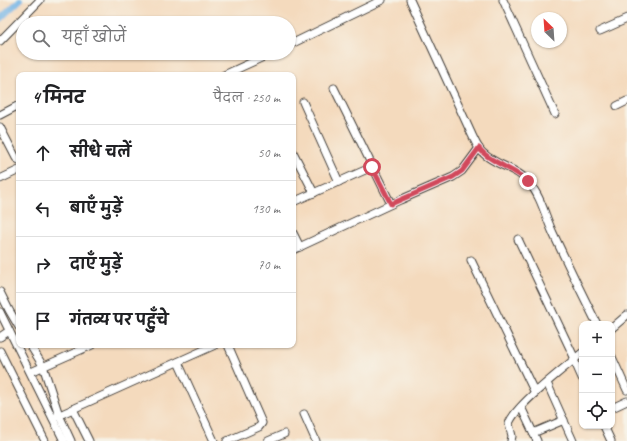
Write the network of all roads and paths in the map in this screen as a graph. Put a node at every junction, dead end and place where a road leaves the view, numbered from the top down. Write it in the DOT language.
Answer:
graph roads {
  1 [pos="40,0"];
  2 [pos="382,0"];
  3 [pos="410,0"];
  4 [pos="503,0"];
  5 [pos="24,16"];
  6 [pos="627,19"];
  7 [pos="16,25"];
  8 [pos="600,32"];
  9 [pos="0,41"];
  10 [pos="296,42"];
  11 [pos="257,60"];
  12 [pos="231,72"];
  13 [pos="334,88"];
  14 [pos="627,101"];
  15 [pos="303,102"];
  16 [pos="617,106"];
  17 [pos="16,107"];
  18 [pos="555,114"];
  19 [pos="0,115"];
  20 [pos="0,127"];
  21 [pos="479,148"];
  22 [pos="16,158"];
  23 [pos="296,158"];
  24 [pos="372,167"];
  25 [pos="16,171"];
  26 [pos="0,179"];
  27 [pos="339,182"];
  28 [pos="314,193"];
  29 [pos="296,201"];
  30 [pos="391,204"];
  31 [pos="296,238"];
  32 [pos="518,239"];
  33 [pos="300,247"];
  34 [pos="296,249"];
  35 [pos="471,260"];
  36 [pos="0,292"];
  37 [pos="0,312"];
  38 [pos="627,315"];
  39 [pos="596,321"];
  40 [pos="16,322"];
  41 [pos="615,325"];
  42 [pos="9,331"];
  43 [pos="0,337"];
  44 [pos="16,344"];
  45 [pos="18,348"];
  46 [pos="32,348"];
  47 [pos="85,348"];
  48 [pos="208,348"];
  49 [pos="229,348"];
  50 [pos="0,351"];
  51 [pos="579,356"];
  52 [pos="574,360"];
  53 [pos="178,362"];
  54 [pos="615,364"];
  55 [pos="43,366"];
  56 [pos="579,371"];
  57 [pos="31,372"];
  58 [pos="547,382"];
  59 [pos="627,390"];
  60 [pos="535,393"];
  61 [pos="627,401"];
  62 [pos="521,407"];
  63 [pos="615,407"];
  64 [pos="73,409"];
  65 [pos="304,414"];
  66 [pos="56,417"];
  67 [pos="564,420"];
  68 [pos="605,429"];
  69 [pos="534,433"];
  70 [pos="284,434"];
  71 [pos="45,441"];
  72 [pos="64,441"];
  73 [pos="71,441"];
  74 [pos="89,441"];
  75 [pos="214,441"];
  76 [pos="227,441"];
  77 [pos="268,441"];
  78 [pos="316,441"];
  79 [pos="511,441"];
  80 [pos="537,441"];
  81 [pos="573,441"];
  82 [pos="611,441"];
  1 -- 5 [label="street"];
  2 -- 10 [label="street"];
  3 -- 21 [label="street"];
  4 -- 18 [label="street"];
  6 -- 8 [label="street"];
  7 -- 9 [label="street"];
  11 -- 12 [label="street"];
  13 -- 24 [label="street"];
  14 -- 16 [label="street"];
  15 -- 27 [label="street"];
  17 -- 19 [label="street"];
  20 -- 22 [label="street"];
  21 -- 30 [label="street"];
  21 -- 39 [label="street"];
  23 -- 28 [label="street"];
  24 -- 27 [label="street"];
  24 -- 30 [label="street"];
  25 -- 26 [label="street"];
  27 -- 28 [label="street"];
  28 -- 29 [label="street"];
  30 -- 33 [label="street"];
  31 -- 33 [label="street"];
  32 -- 52 [label="street"];
  33 -- 34 [label="street"];
  35 -- 60 [label="street"];
  36 -- 40 [label="street"];
  37 -- 42 [label="street"];
  38 -- 41 [label="street"];
  42 -- 43 [label="street"];
  42 -- 44 [label="street"];
  45 -- 57 [label="street"];
  46 -- 55 [label="street"];
  47 -- 55 [label="street"];
  48 -- 53 [label="street"];
  49 -- 76 [label="street"];
  50 -- 71 [label="street"];
  51 -- 52 [label="street"];
  52 -- 56 [label="street"];
  52 -- 58 [label="street"];
  53 -- 64 [label="street"];
  53 -- 75 [label="street"];
  54 -- 59 [label="street"];
  55 -- 57 [label="street"];
  55 -- 66 [label="street"];
  57 -- 66 [label="street"];
  58 -- 60 [label="street"];
  58 -- 67 [label="street"];
  60 -- 62 [label="street"];
  61 -- 63 [label="street"];
  62 -- 69 [label="street"];
  62 -- 79 [label="street"];
  64 -- 66 [label="street"];
  64 -- 74 [label="street"];
  65 -- 78 [label="street"];
  66 -- 72 [label="street"];
  66 -- 73 [label="street"];
  67 -- 69 [label="street"];
  67 -- 81 [label="street"];
  68 -- 82 [label="street"];
  69 -- 80 [label="street"];
  70 -- 77 [label="street"];
}
